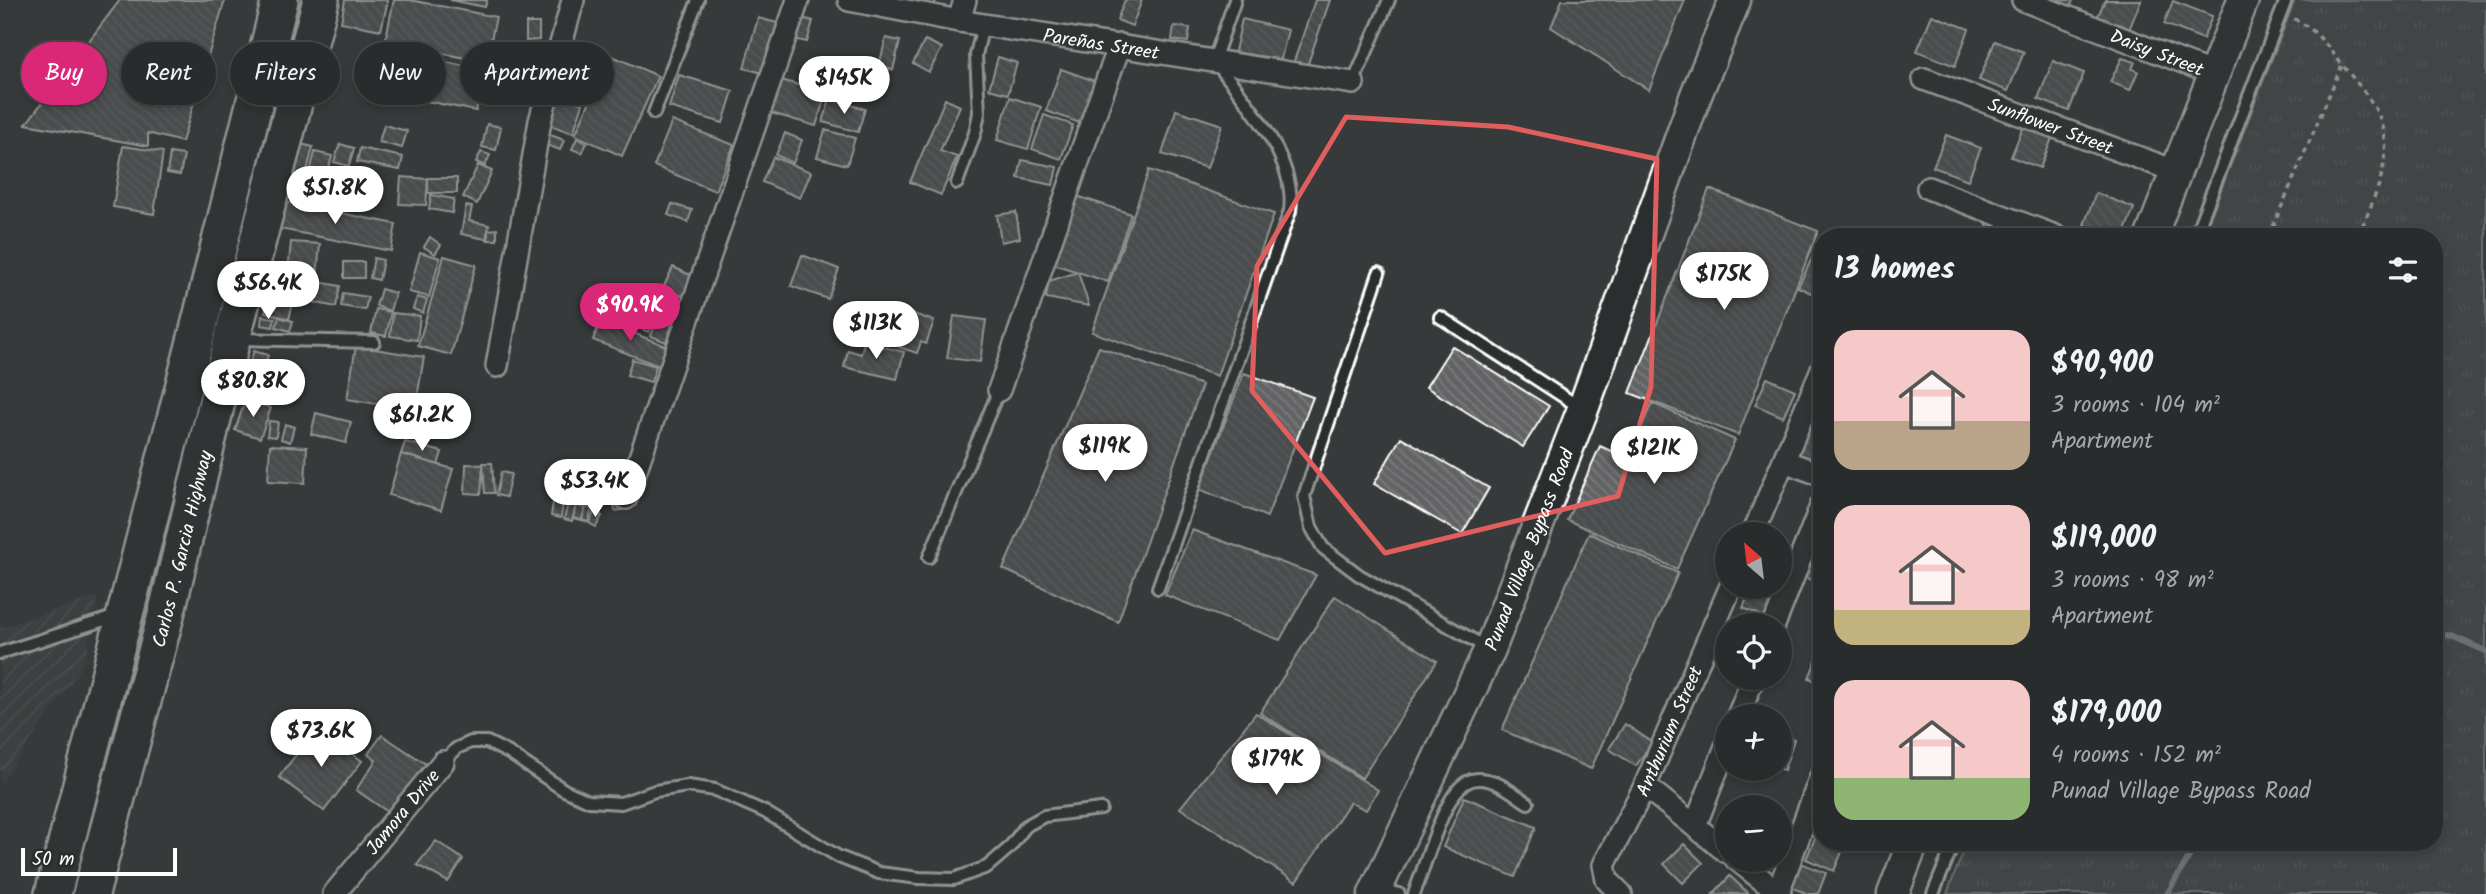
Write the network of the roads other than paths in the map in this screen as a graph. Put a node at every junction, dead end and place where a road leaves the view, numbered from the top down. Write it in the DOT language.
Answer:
graph roads {
  1 [pos="280,0"];
  2 [pos="321,0"];
  3 [pos="573,0"];
  4 [pos="698,0"];
  5 [pos="798,0"];
  6 [pos="849,0"];
  7 [pos="965,0"];
  8 [pos="1236,0"];
  9 [pos="1389,0"];
  10 [pos="1735,0"];
  11 [pos="2023,0"];
  12 [pos="2243,0"];
  13 [pos="2286,0"];
  14 [pos="959,21"];
  15 [pos="983,25"];
  16 [pos="269,42"];
  17 [pos="310,42"];
  18 [pos="1120,45"];
  19 [pos="1214,60"];
  20 [pos="2214,74"];
  21 [pos="1924,79"];
  22 [pos="1353,83"];
  23 [pos="253,105"];
  24 [pos="295,105"];
  25 [pos="654,113"];
  26 [pos="237,169"];
  27 [pos="2175,171"];
  28 [pos="276,178"];
  29 [pos="957,183"];
  30 [pos="1928,188"];
  31 [pos="2034,228"];
  32 [pos="2154,228"];
  33 [pos="2198,228"];
  34 [pos="1379,273"];
  35 [pos="1440,317"];
  36 [pos="215,335"];
  37 [pos="374,342"];
  38 [pos="497,366"];
  39 [pos="999,390"];
  40 [pos="1813,391"];
  41 [pos="1583,409"];
  42 [pos="1784,461"];
  43 [pos="1813,472"];
  44 [pos="626,498"];
  45 [pos="1758,522"];
  46 [pos="1813,526"];
  47 [pos="929,557"];
  48 [pos="1158,588"];
  49 [pos="1725,599"];
  50 [pos="125,612"];
  51 [pos="1779,613"];
  52 [pos="1490,649"];
  53 [pos="0,653"];
  54 [pos="443,762"];
  55 [pos="1715,775"];
  56 [pos="1645,786"];
  57 [pos="1813,799"];
  58 [pos="1528,803"];
  59 [pos="1101,809"];
  60 [pos="1695,826"];
  61 [pos="1715,842"];
  62 [pos="1910,851"];
  63 [pos="1950,851"];
  64 [pos="1752,872"];
  65 [pos="1383,892"];
  66 [pos="1779,893"];
  67 [pos="53,894"];
  68 [pos="91,894"];
  69 [pos="334,894"];
  70 [pos="1414,894"];
  71 [pos="1621,894"];
  72 [pos="1893,894"];
  73 [pos="1933,894"];
  1 -- 16 [label="highway, Carlos P. Garcia Highway"];
  2 -- 17 [label="highway, Carlos P. Garcia Highway"];
  3 -- 38 [label="street"];
  4 -- 25 [label="lane"];
  5 -- 44 [label="street"];
  6 -- 14 [label="street, Pareñas Street"];
  7 -- 14 [label="street"];
  8 -- 19 [label="lane"];
  9 -- 22 [label="lane"];
  10 -- 41 [label="main road, Punad Village Bypass Road"];
  11 -- 20 [label="street, Daisy Street"];
  12 -- 20 [label="main road"];
  13 -- 33 [label="lane"];
  14 -- 15 [label="street, Pareñas Street"];
  15 -- 18 [label="street, Pareñas Street"];
  15 -- 29 [label="lane"];
  18 -- 19 [label="street, Pareñas Street"];
  18 -- 39 [label="street"];
  19 -- 22 [label="street, Pareñas Street"];
  19 -- 48 [label="lane"];
  20 -- 27 [label="main road"];
  21 -- 27 [label="street, Sunflower Street"];
  23 -- 26 [label="highway, Carlos P. Garcia Highway"];
  24 -- 28 [label="highway, Carlos P. Garcia Highway"];
  26 -- 28 [label="highway"];
  26 -- 36 [label="highway, Carlos P. Garcia Highway"];
  27 -- 32 [label="main road"];
  28 -- 36 [label="highway, Carlos P. Garcia Highway"];
  30 -- 31 [label="street"];
  34 -- 52 [label="lane"];
  35 -- 41 [label="lane"];
  36 -- 37 [label="lane"];
  36 -- 50 [label="highway, Carlos P. Garcia Highway"];
  36 -- 68 [label="highway, Carlos P. Garcia Highway"];
  39 -- 47 [label="lane"];
  40 -- 42 [label="street"];
  41 -- 52 [label="main road, Punad Village Bypass Road"];
  42 -- 43 [label="street"];
  42 -- 45 [label="street"];
  46 -- 51 [label="street"];
  49 -- 56 [label="street, Anthurium Street"];
  50 -- 53 [label="lane"];
  50 -- 67 [label="highway, Carlos P. Garcia Highway"];
  52 -- 65 [label="main road, Punad Village Bypass Road"];
  54 -- 59 [label="lane"];
  54 -- 69 [label="street, Jamora Drive"];
  55 -- 60 [label="street"];
  56 -- 60 [label="street"];
  56 -- 71 [label="street, Anthurium Street"];
  57 -- 66 [label="street"];
  58 -- 70 [label="lane"];
  60 -- 61 [label="street"];
  62 -- 72 [label="main road"];
  63 -- 73 [label="lane"];
  64 -- 66 [label="street"];
}
